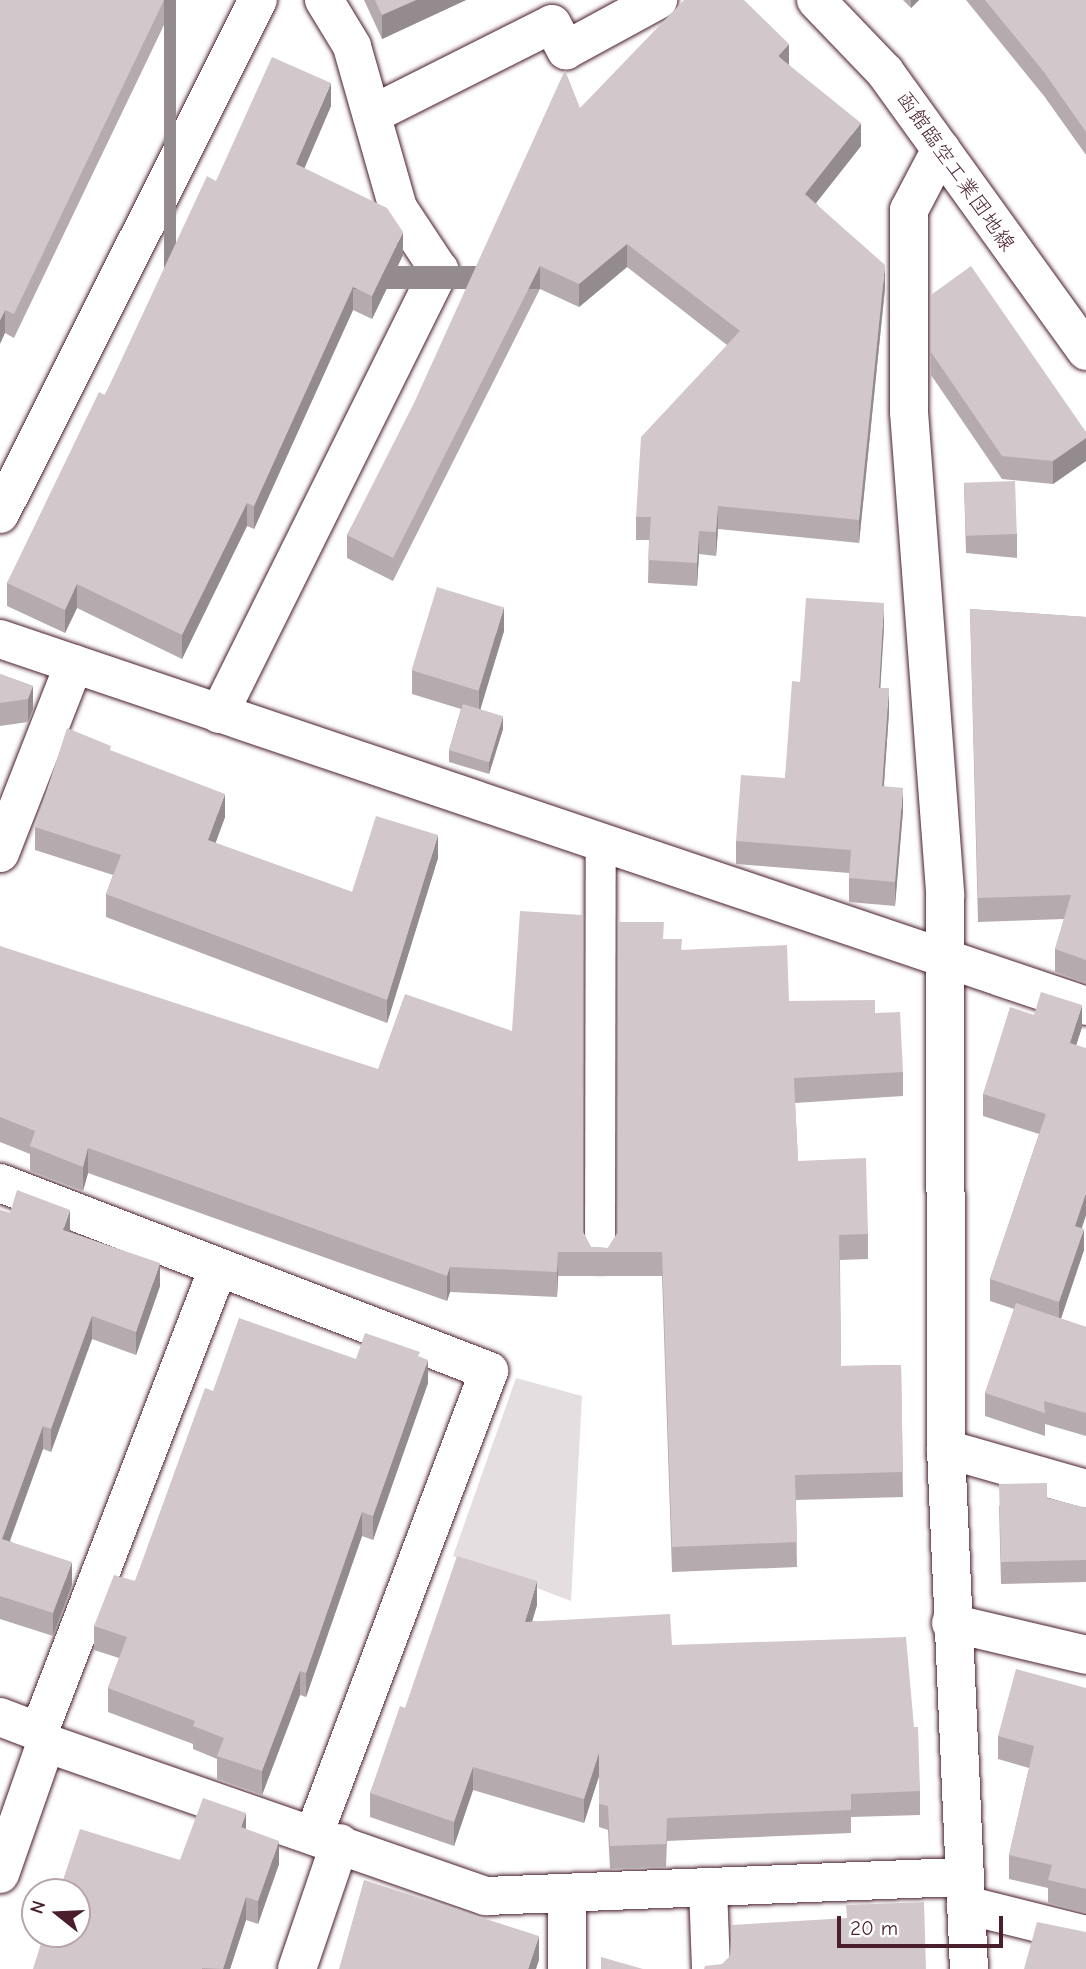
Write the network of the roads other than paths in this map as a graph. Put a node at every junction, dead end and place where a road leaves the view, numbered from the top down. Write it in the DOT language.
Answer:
graph roads {
  1 [pos="258,0"];
  2 [pos="324,0"];
  3 [pos="657,0"];
  4 [pos="816,0"];
  5 [pos="373,114"];
  6 [pos="941,149"];
  7 [pos="1086,351"];
  8 [pos="0,514"];
  9 [pos="0,639"];
  10 [pos="74,664"];
  11 [pos="219,714"];
  12 [pos="601,840"];
  13 [pos="0,853"];
  14 [pos="944,959"];
  15 [pos="1086,1006"];
  16 [pos="0,1183"];
  17 [pos="600,1257"];
  18 [pos="218,1269"];
  19 [pos="946,1449"];
  20 [pos="1086,1489"];
  21 [pos="951,1623"];
  22 [pos="1086,1655"];
  23 [pos="0,1717"];
  24 [pos="42,1737"];
  25 [pos="327,1839"];
  26 [pos="0,1874"];
  27 [pos="708,1887"];
  28 [pos="965,1891"];
  29 [pos="567,1895"];
  30 [pos="1086,1935"];
  31 [pos="297,1969"];
  32 [pos="567,1969"];
  33 [pos="711,1969"];
  34 [pos="969,1969"];
  1 -- 8 [label="street"];
  2 -- 5 [label="street"];
  3 -- 5 [label="street"];
  4 -- 6 [label="street, 函館臨空工業団地線"];
  5 -- 11 [label="street"];
  6 -- 7 [label="street, 函館臨空工業団地線"];
  6 -- 14 [label="street"];
  9 -- 10 [label="street"];
  10 -- 11 [label="street"];
  10 -- 13 [label="street"];
  11 -- 12 [label="street"];
  12 -- 14 [label="street"];
  12 -- 17 [label="lane"];
  14 -- 15 [label="street"];
  14 -- 19 [label="street"];
  16 -- 18 [label="street"];
  18 -- 24 [label="street"];
  18 -- 25 [label="street"];
  19 -- 20 [label="street"];
  19 -- 21 [label="street"];
  21 -- 22 [label="street"];
  21 -- 28 [label="street"];
  23 -- 24 [label="street"];
  24 -- 25 [label="street"];
  24 -- 26 [label="street"];
  25 -- 29 [label="street"];
  25 -- 31 [label="street"];
  27 -- 28 [label="street"];
  27 -- 29 [label="street"];
  27 -- 33 [label="street"];
  28 -- 30 [label="street"];
  28 -- 34 [label="street"];
  29 -- 32 [label="street"];
}
